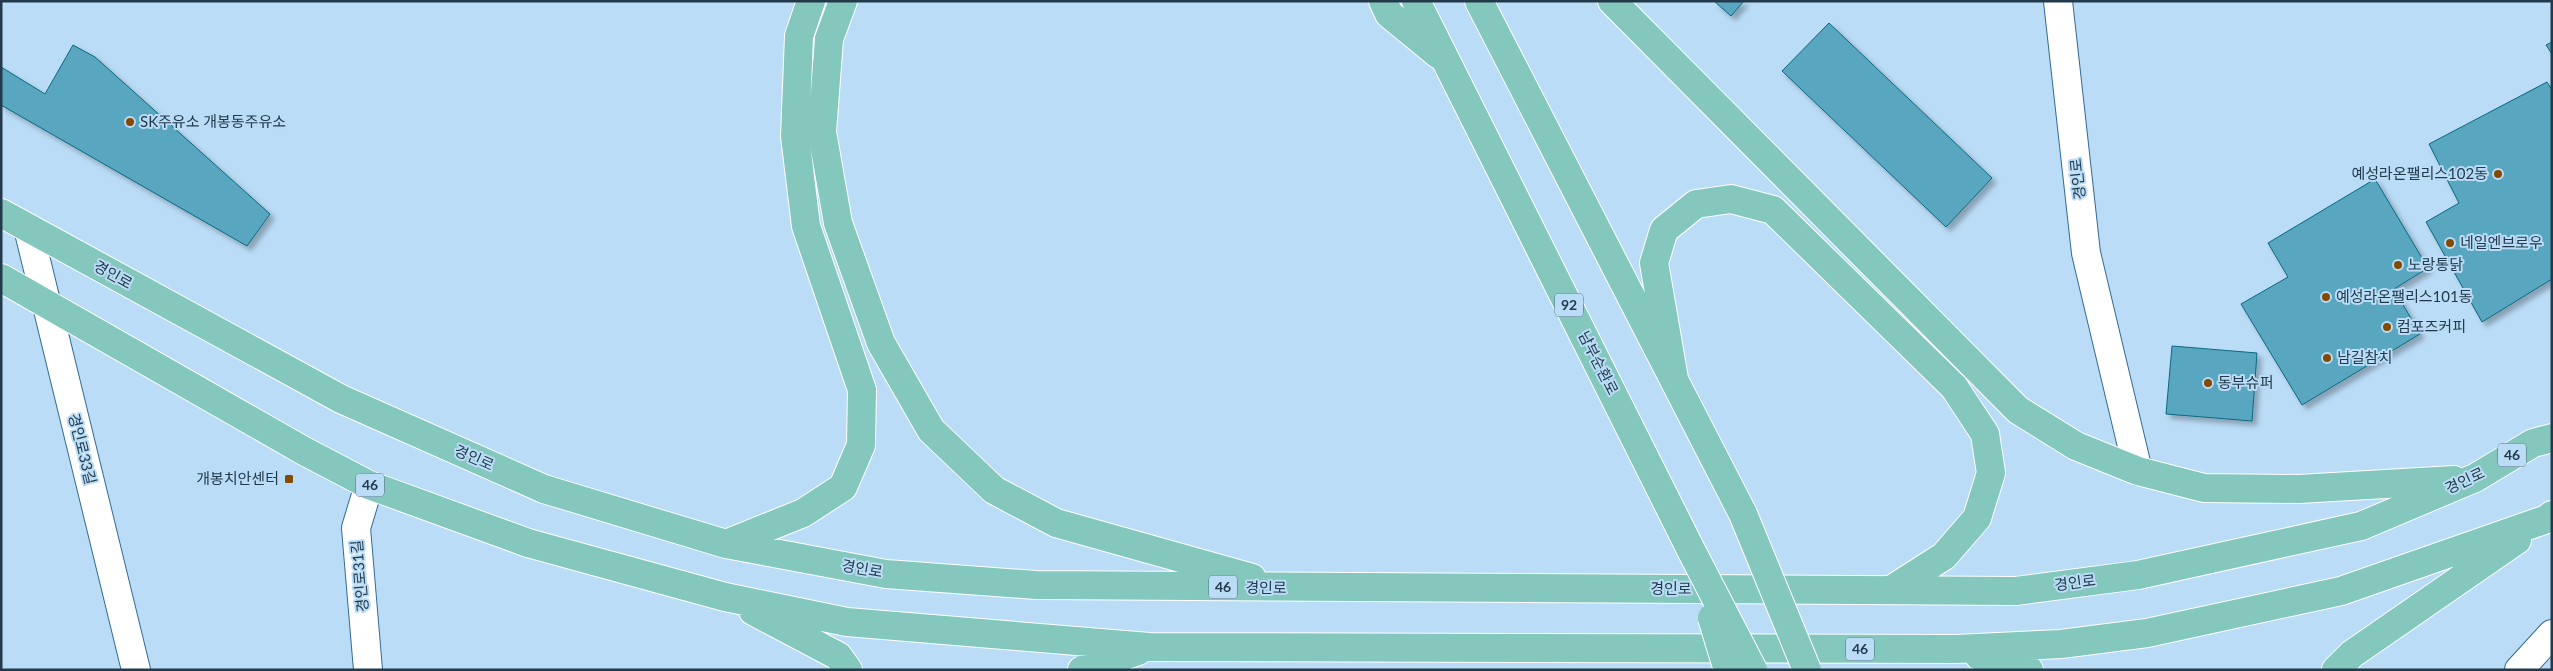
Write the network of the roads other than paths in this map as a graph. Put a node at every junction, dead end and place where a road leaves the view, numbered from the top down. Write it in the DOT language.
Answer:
graph roads {
  1 [pos="812,1"];
  2 [pos="843,1"];
  3 [pos="1383,1"];
  4 [pos="1416,1"];
  5 [pos="1479,1"];
  6 [pos="1612,1"];
  7 [pos="2058,1"];
  8 [pos="1447,62"];
  9 [pos="1,213"];
  10 [pos="28,228"];
  11 [pos="1,278"];
  12 [pos="46,304"];
  13 [pos="1674,379"];
  14 [pos="2552,438"];
  15 [pos="2138,471"];
  16 [pos="2475,478"];
  17 [pos="369,485"];
  18 [pos="2550,517"];
  19 [pos="726,544"];
  20 [pos="1690,548"];
  21 [pos="1287,588"];
  22 [pos="1891,590"];
  23 [pos="725,596"];
  24 [pos="2552,634"];
  25 [pos="1149,647"];
  26 [pos="1956,650"];
  27 [pos="136,670"];
  28 [pos="368,670"];
  29 [pos="848,670"];
  30 [pos="1082,670"];
  31 [pos="1728,670"];
  32 [pos="1753,670"];
  33 [pos="1807,670"];
  34 [pos="2029,670"];
  35 [pos="2336,670"];
  36 [pos="2519,670"];
  1 -- 19 [label="main road"];
  2 -- 21 [label="main road"];
  3 -- 8 [label="main road"];
  4 -- 8 [label="main road, 남부순환로 / 92"];
  5 -- 13 [label="main road"];
  6 -- 15 [label="main road"];
  7 -- 15 [label="street, 경인로"];
  8 -- 20 [label="main road, 남부순환로 / 92"];
  9 -- 10 [label="main road, 경인로 / 46"];
  10 -- 12 [label="street, 경인로33길"];
  10 -- 19 [label="main road, 경인로 / 46"];
  11 -- 12 [label="main road, 46"];
  12 -- 17 [label="main road, 46"];
  12 -- 27 [label="street, 경인로33길"];
  13 -- 22 [label="main road"];
  13 -- 33 [label="main road, bridge"];
  14 -- 16 [label="main road, 경인로 / 46"];
  15 -- 16 [label="main road"];
  16 -- 22 [label="main road, 경인로 / 46"];
  17 -- 23 [label="main road, 46"];
  17 -- 28 [label="street, 경인로31길"];
  18 -- 26 [label="main road, 46"];
  18 -- 35 [label="main road"];
  19 -- 21 [label="main road, 경인로 / 46"];
  20 -- 31 [label="main road, bridge"];
  20 -- 32 [label="main road, 남부순환로 / 92, bridge"];
  21 -- 22 [label="main road, 경인로 / 46"];
  23 -- 25 [label="main road, 46"];
  23 -- 29 [label="main road"];
  24 -- 36 [label="street"];
  25 -- 26 [label="main road, 46"];
  25 -- 30 [label="main road"];
  26 -- 34 [label="main road"];
}
